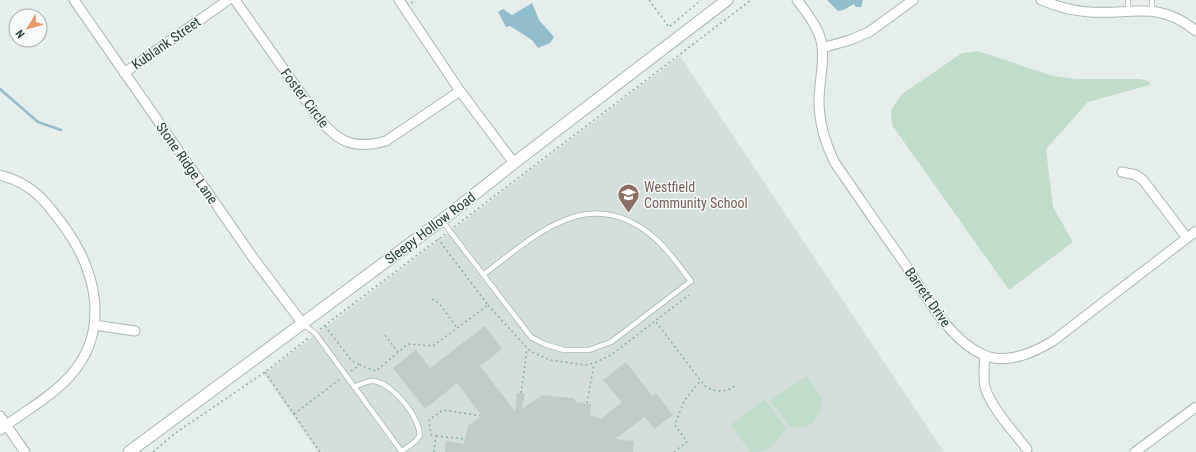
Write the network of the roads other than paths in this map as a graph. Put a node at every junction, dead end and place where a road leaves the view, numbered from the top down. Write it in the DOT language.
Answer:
graph roads {
  1 [pos="74,0"];
  2 [pos="228,0"];
  3 [pos="234,0"];
  4 [pos="399,0"];
  5 [pos="727,0"];
  6 [pos="797,0"];
  7 [pos="913,0"];
  8 [pos="1041,0"];
  9 [pos="1152,4"];
  10 [pos="1128,5"];
  11 [pos="1196,30"];
  12 [pos="822,48"];
  13 [pos="124,73"];
  14 [pos="460,91"];
  15 [pos="514,163"];
  16 [pos="1122,172"];
  17 [pos="0,175"];
  18 [pos="442,220"];
  19 [pos="1196,231"];
  20 [pos="1187,238"];
  21 [pos="483,275"];
  22 [pos="303,324"];
  23 [pos="94,325"];
  24 [pos="135,331"];
  25 [pos="985,356"];
  26 [pos="354,386"];
  27 [pos="1196,407"];
  28 [pos="0,416"];
  29 [pos="3,427"];
  30 [pos="1027,449"];
  31 [pos="25,452"];
  32 [pos="129,452"];
  33 [pos="402,452"];
  34 [pos="1135,452"];
  1 -- 13 [label="street, Stone Ridge Lane"];
  2 -- 13 [label="street, Kublank Street"];
  3 -- 14 [label="street, Foster Circle"];
  4 -- 14 [label="street"];
  5 -- 15 [label="street, Sleepy Hollow Road"];
  6 -- 12 [label="street, Barrett Drive"];
  7 -- 12 [label="street"];
  8 -- 10 [label="street"];
  9 -- 10 [label="street"];
  9 -- 11 [label="street"];
  12 -- 25 [label="street, Barrett Drive"];
  13 -- 22 [label="street, Stone Ridge Lane"];
  14 -- 15 [label="street"];
  15 -- 18 [label="street, Sleepy Hollow Road"];
  16 -- 20 [label="street"];
  17 -- 23 [label="street"];
  18 -- 21 [label="lane"];
  18 -- 22 [label="street, Sleepy Hollow Road"];
  19 -- 20 [label="street, Barrett Drive"];
  20 -- 25 [label="street, Barrett Drive"];
  21 -- 21 [label="lane"];
  22 -- 26 [label="lane"];
  22 -- 32 [label="street, Sleepy Hollow Road"];
  23 -- 24 [label="street"];
  23 -- 29 [label="street"];
  25 -- 30 [label="street"];
  26 -- 33 [label="lane"];
  26 -- 33 [label="lane"];
  27 -- 34 [label="street"];
  28 -- 29 [label="street"];
  29 -- 31 [label="street"];
}
